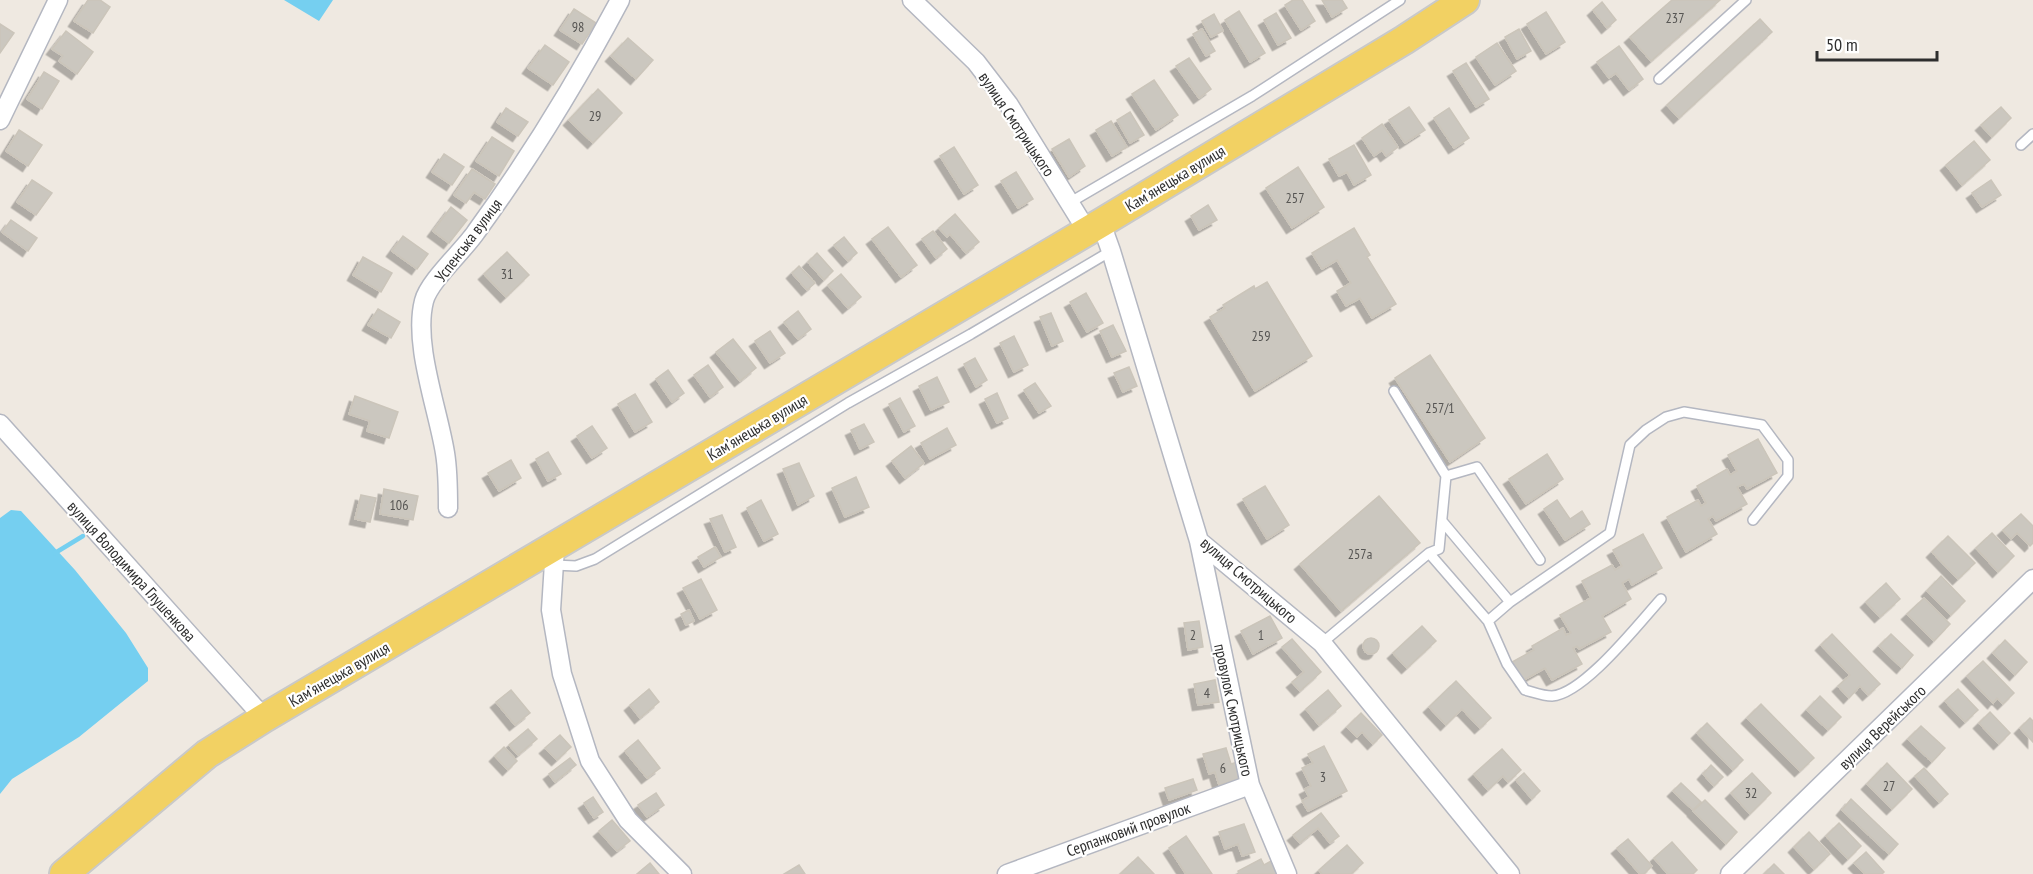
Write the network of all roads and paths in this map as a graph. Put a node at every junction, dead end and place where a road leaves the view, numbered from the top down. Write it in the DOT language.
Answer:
graph roads {
  1 [pos="58,0"];
  2 [pos="620,0"];
  3 [pos="912,0"];
  4 [pos="1400,0"];
  5 [pos="1465,0"];
  6 [pos="1746,0"];
  7 [pos="1659,79"];
  8 [pos="0,120"];
  9 [pos="2033,134"];
  10 [pos="2021,145"];
  11 [pos="1070,203"];
  12 [pos="1094,227"];
  13 [pos="1111,250"];
  14 [pos="1394,391"];
  15 [pos="0,424"];
  16 [pos="1446,476"];
  17 [pos="448,508"];
  18 [pos="1753,519"];
  19 [pos="1442,521"];
  20 [pos="1199,541"];
  21 [pos="1429,553"];
  22 [pos="555,556"];
  23 [pos="1540,560"];
  24 [pos="2033,579"];
  25 [pos="1661,599"];
  26 [pos="1510,602"];
  27 [pos="1488,621"];
  28 [pos="1322,643"];
  29 [pos="264,718"];
  30 [pos="1250,785"];
  31 [pos="64,874"];
  32 [pos="682,874"];
  33 [pos="1007,874"];
  34 [pos="1287,874"];
  35 [pos="1510,874"];
  36 [pos="1730,874"];
  1 -- 8 [label="street"];
  2 -- 17 [label="street, Успенська вулиця"];
  3 -- 11 [label="street, вулиця Смотрицького"];
  4 -- 11 [label="lane"];
  5 -- 12 [label="main road, Камʼянецька вулиця"];
  6 -- 7 [label="lane"];
  9 -- 10 [label="lane"];
  11 -- 12 [label="street, вулиця Смотрицького"];
  12 -- 13 [label="street, вулиця Смотрицького"];
  12 -- 22 [label="main road, Камʼянецька вулиця"];
  13 -- 20 [label="street, вулиця Смотрицького"];
  13 -- 22 [label="lane"];
  14 -- 16 [label="lane"];
  15 -- 29 [label="street, вулиця Володимира Глушенкова"];
  16 -- 19 [label="lane"];
  16 -- 23 [label="lane"];
  18 -- 26 [label="lane"];
  19 -- 21 [label="lane"];
  19 -- 26 [label="lane"];
  20 -- 28 [label="street, вулиця Смотрицького"];
  20 -- 30 [label="street, провулок Смотрицького"];
  21 -- 27 [label="lane"];
  21 -- 28 [label="lane"];
  22 -- 29 [label="main road, Камʼянецька вулиця"];
  22 -- 32 [label="street"];
  24 -- 36 [label="street, вулиця Верейського"];
  25 -- 27 [label="lane"];
  26 -- 27 [label="lane"];
  28 -- 35 [label="street, вулиця Смотрицького"];
  29 -- 31 [label="main road, Камʼянецька вулиця"];
  30 -- 33 [label="street, Серпанковий провулок"];
  30 -- 34 [label="street, провулок Смотрицького"];
}
